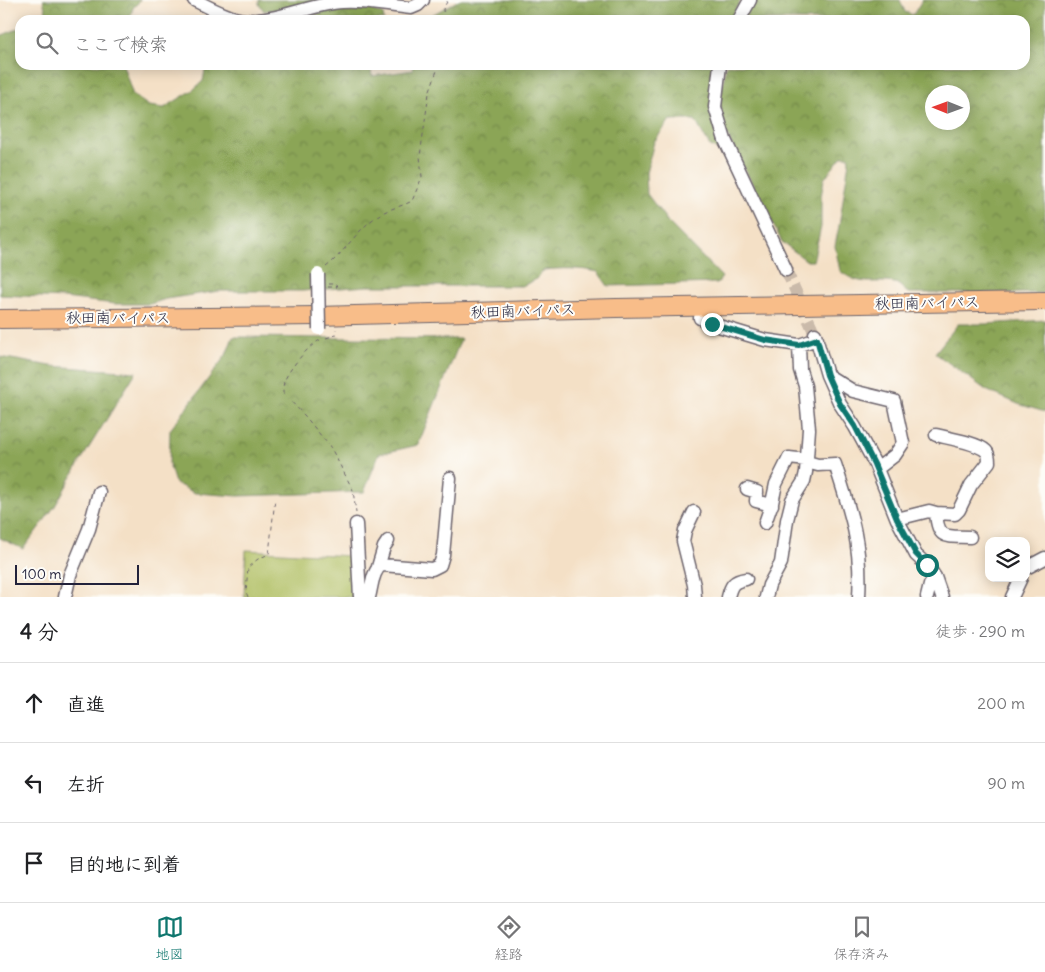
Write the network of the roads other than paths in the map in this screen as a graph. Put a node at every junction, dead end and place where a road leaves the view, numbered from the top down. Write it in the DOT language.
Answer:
graph roads {
  1 [pos="194,0"];
  2 [pos="423,0"];
  3 [pos="750,0"];
  4 [pos="229,15"];
  5 [pos="280,15"];
  6 [pos="742,15"];
  7 [pos="719,70"];
  8 [pos="786,270"];
  9 [pos="318,274"];
  10 [pos="1045,301"];
  11 [pos="700,318"];
  12 [pos="0,319"];
  13 [pos="319,329"];
  14 [pos="799,345"];
  15 [pos="827,375"];
  16 [pos="936,435"];
  17 [pos="807,461"];
  18 [pos="876,469"];
  19 [pos="450,478"];
  20 [pos="747,489"];
  21 [pos="99,492"];
  22 [pos="772,505"];
  23 [pos="694,512"];
  24 [pos="936,513"];
  25 [pos="897,519"];
  26 [pos="765,523"];
  27 [pos="356,524"];
  28 [pos="970,537"];
  29 [pos="388,541"];
  30 [pos="1045,558"];
  31 [pos="1030,566"];
  32 [pos="378,567"];
  33 [pos="935,578"];
  34 [pos="746,579"];
  35 [pos="1019,582"];
  36 [pos="64,597"];
  37 [pos="360,597"];
  38 [pos="369,597"];
  39 [pos="695,597"];
  40 [pos="728,597"];
  41 [pos="766,597"];
  42 [pos="860,597"];
  43 [pos="927,597"];
  44 [pos="942,597"];
  45 [pos="1012,597"];
  1 -- 4 [label="street"];
  2 -- 5 [label="street"];
  3 -- 6 [label="street"];
  7 -- 8 [label="street"];
  9 -- 13 [label="street, bridge"];
  10 -- 12 [label="highway, 秋田南バイパス"];
  11 -- 14 [label="street"];
  14 -- 15 [label="street"];
  14 -- 17 [label="street"];
  15 -- 18 [label="street"];
  15 -- 18 [label="street"];
  16 -- 24 [label="street"];
  17 -- 22 [label="street"];
  17 -- 41 [label="street"];
  17 -- 42 [label="street"];
  18 -- 25 [label="street"];
  19 -- 32 [label="street"];
  20 -- 22 [label="street"];
  21 -- 36 [label="street"];
  22 -- 26 [label="street"];
  23 -- 39 [label="street"];
  24 -- 25 [label="street"];
  24 -- 28 [label="street"];
  25 -- 33 [label="street"];
  27 -- 37 [label="street"];
  29 -- 32 [label="street"];
  30 -- 31 [label="street"];
  32 -- 38 [label="street"];
  33 -- 43 [label="street"];
  33 -- 44 [label="street"];
  34 -- 40 [label="street"];
  35 -- 45 [label="street"];
}
